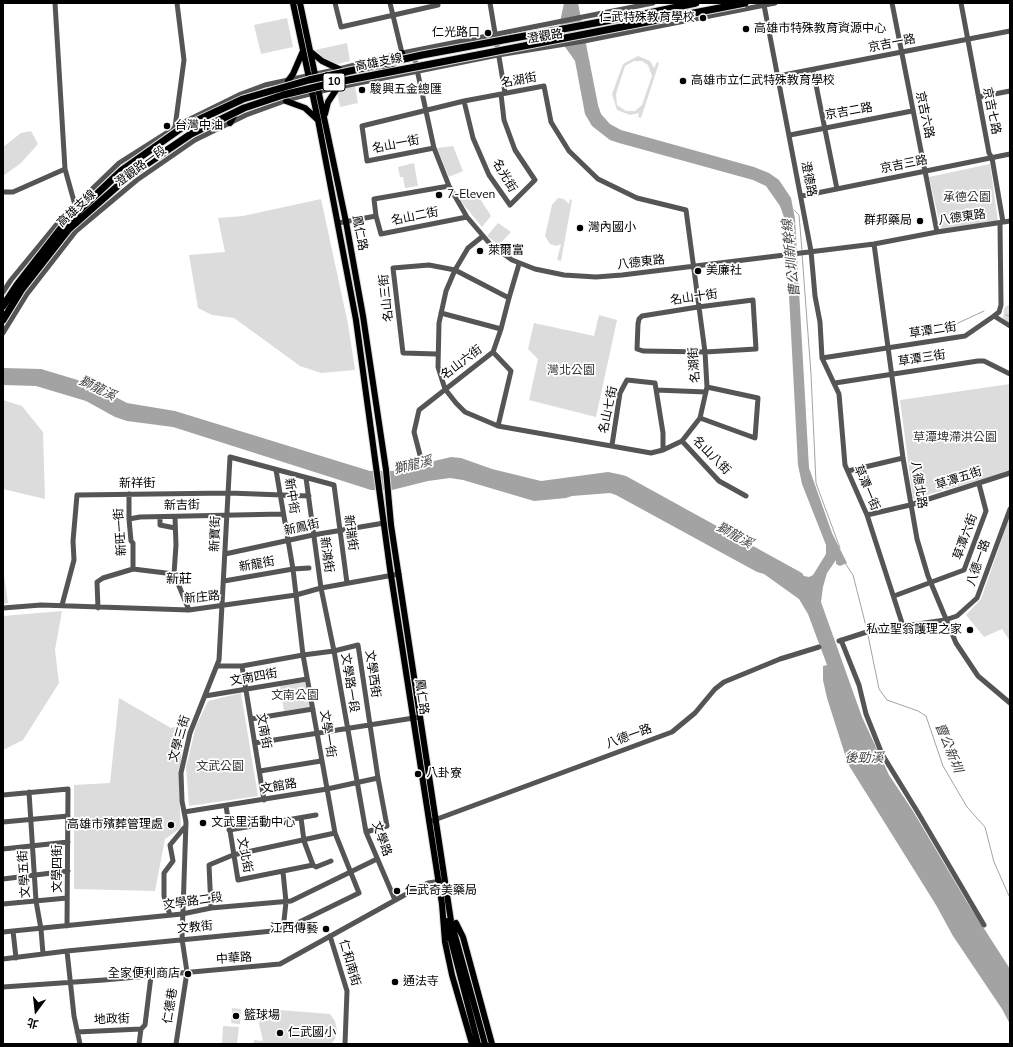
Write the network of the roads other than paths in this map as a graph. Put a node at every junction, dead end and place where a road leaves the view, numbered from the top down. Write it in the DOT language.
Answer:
graph roads {
  1 [pos="55,3"];
  2 [pos="177,3"];
  3 [pos="293,3"];
  4 [pos="300,3"];
  5 [pos="335,3"];
  6 [pos="390,3"];
  7 [pos="437,3"];
  8 [pos="490,3"];
  9 [pos="653,3"];
  10 [pos="696,3"];
  11 [pos="745,3"];
  12 [pos="775,3"];
  13 [pos="892,3"];
  14 [pos="960,3"];
  15 [pos="764,5"];
  16 [pos="393,14"];
  17 [pos="1010,31"];
  18 [pos="496,34"];
  19 [pos="968,39"];
  20 [pos="303,50"];
  21 [pos="413,51"];
  22 [pos="311,52"];
  23 [pos="901,52"];
  24 [pos="402,53"];
  25 [pos="498,55"];
  26 [pos="339,69"];
  27 [pos="813,70"];
  28 [pos="418,72"];
  29 [pos="308,76"];
  30 [pos="778,76"];
  31 [pos="316,78"];
  32 [pos="288,81"];
  33 [pos="338,87"];
  34 [pos="310,88"];
  35 [pos="1010,91"];
  36 [pos="318,92"];
  37 [pos="503,94"];
  38 [pos="979,97"];
  39 [pos="286,101"];
  40 [pos="464,102"];
  41 [pos="426,111"];
  42 [pos="912,111"];
  43 [pos="321,120"];
  44 [pos="230,123"];
  45 [pos="175,127"];
  46 [pos="824,127"];
  47 [pos="790,135"];
  48 [pos="434,148"];
  49 [pos="1010,154"];
  50 [pos="992,158"];
  51 [pos="65,169"];
  52 [pos="925,171"];
  53 [pos="449,186"];
  54 [pos="837,189"];
  55 [pos="3,192"];
  56 [pos="802,196"];
  57 [pos="76,205"];
  58 [pos="376,216"];
  59 [pos="468,217"];
  60 [pos="1010,221"];
  61 [pos="346,222"];
  62 [pos="1001,222"];
  63 [pos="338,223"];
  64 [pos="936,232"];
  65 [pos="483,236"];
  66 [pos="874,244"];
  67 [pos="811,251"];
  68 [pos="519,264"];
  69 [pos="693,267"];
  70 [pos="455,270"];
  71 [pos="3,292"];
  72 [pos="509,298"];
  73 [pos="1001,305"];
  74 [pos="3,306"];
  75 [pos="698,307"];
  76 [pos="441,313"];
  77 [pos="994,316"];
  78 [pos="3,320"];
  79 [pos="1002,322"];
  80 [pos="1010,326"];
  81 [pos="501,329"];
  82 [pos="3,333"];
  83 [pos="888,348"];
  84 [pos="493,352"];
  85 [pos="705,352"];
  86 [pos="437,354"];
  87 [pos="822,358"];
  88 [pos="892,374"];
  89 [pos="1010,374"];
  90 [pos="835,384"];
  91 [pos="445,389"];
  92 [pos="656,390"];
  93 [pos="707,390"];
  94 [pos="700,418"];
  95 [pos="498,426"];
  96 [pos="682,441"];
  97 [pos="612,445"];
  98 [pos="663,450"];
  99 [pos="903,458"];
  100 [pos="421,459"];
  101 [pos="276,470"];
  102 [pos="848,471"];
  103 [pos="1010,473"];
  104 [pos="306,478"];
  105 [pos="978,484"];
  106 [pos="229,493"];
  107 [pos="129,494"];
  108 [pos="280,496"];
  109 [pos="308,496"];
  110 [pos="746,496"];
  111 [pos="910,505"];
  112 [pos="1010,509"];
  113 [pos="283,514"];
  114 [pos="226,515"];
  115 [pos="868,515"];
  116 [pos="160,517"];
  117 [pos="175,517"];
  118 [pos="129,519"];
  119 [pos="384,523"];
  120 [pos="175,528"];
  121 [pos="339,530"];
  122 [pos="313,535"];
  123 [pos="288,541"];
  124 [pos="225,554"];
  125 [pos="309,568"];
  126 [pos="134,569"];
  127 [pos="293,569"];
  128 [pos="174,574"];
  129 [pos="399,574"];
  130 [pos="391,575"];
  131 [pos="224,580"];
  132 [pos="348,583"];
  133 [pos="931,583"];
  134 [pos="321,588"];
  135 [pos="296,596"];
  136 [pos="894,596"];
  137 [pos="62,605"];
  138 [pos="223,606"];
  139 [pos="3,608"];
  140 [pos="98,608"];
  141 [pos="189,610"];
  142 [pos="945,620"];
  143 [pos="904,626"];
  144 [pos="819,647"];
  145 [pos="334,651"];
  146 [pos="302,655"];
  147 [pos="219,660"];
  148 [pos="218,666"];
  149 [pos="242,666"];
  150 [pos="307,679"];
  151 [pos="246,689"];
  152 [pos="205,696"];
  153 [pos="1010,703"];
  154 [pos="313,709"];
  155 [pos="420,717"];
  156 [pos="413,718"];
  157 [pos="250,719"];
  158 [pos="369,724"];
  159 [pos="346,728"];
  160 [pos="318,733"];
  161 [pos="255,743"];
  162 [pos="321,761"];
  163 [pos="260,771"];
  164 [pos="378,778"];
  165 [pos="356,783"];
  166 [pos="327,789"];
  167 [pos="29,792"];
  168 [pos="3,795"];
  169 [pos="264,800"];
  170 [pos="226,806"];
  171 [pos="184,812"];
  172 [pos="316,815"];
  173 [pos="68,816"];
  174 [pos="301,818"];
  175 [pos="31,820"];
  176 [pos="432,821"];
  177 [pos="3,822"];
  178 [pos="184,828"];
  179 [pos="229,830"];
  180 [pos="366,832"];
  181 [pos="335,833"];
  182 [pos="304,841"];
  183 [pos="68,842"];
  184 [pos="32,846"];
  185 [pos="3,848"];
  186 [pos="233,855"];
  187 [pos="378,859"];
  188 [pos="331,861"];
  189 [pos="313,865"];
  190 [pos="68,872"];
  191 [pos="283,872"];
  192 [pos="352,872"];
  193 [pos="34,875"];
  194 [pos="3,879"];
  195 [pos="442,881"];
  196 [pos="67,898"];
  197 [pos="394,900"];
  198 [pos="36,901"];
  199 [pos="286,902"];
  200 [pos="3,904"];
  201 [pos="211,908"];
  202 [pos="182,914"];
  203 [pos="170,915"];
  204 [pos="984,925"];
  205 [pos="67,926"];
  206 [pos="41,929"];
  207 [pos="283,930"];
  208 [pos="13,931"];
  209 [pos="3,932"];
  210 [pos="330,936"];
  211 [pos="182,939"];
  212 [pos="67,951"];
  213 [pos="43,954"];
  214 [pos="16,958"];
  215 [pos="3,959"];
  216 [pos="459,960"];
  217 [pos="187,972"];
  218 [pos="151,976"];
  219 [pos="70,983"];
  220 [pos="3,986"];
  221 [pos="140,1029"];
  222 [pos="77,1032"];
  223 [pos="80,1044"];
  224 [pos="139,1044"];
  225 [pos="176,1044"];
  226 [pos="345,1044"];
  227 [pos="472,1044"];
  228 [pos="478,1044"];
  229 [pos="485,1044"];
  230 [pos="492,1044"];
  1 -- 51 [label="street"];
  2 -- 45 [label="street"];
  3 -- 20 [label="main road, 鳳仁路"];
  4 -- 22 [label="main road, 鳳仁路"];
  5 -- 16 [label="street"];
  6 -- 16 [label="street"];
  7 -- 16 [label="street"];
  8 -- 18 [label="street"];
  9 -- 18 [label="street, 澄觀路"];
  10 -- 74 [label="highway, 高雄支線 / 10, bridge"];
  11 -- 78 [label="highway, 高雄支線 / 10, bridge"];
  12 -- 15 [label="street, 澄觀路"];
  13 -- 23 [label="street, 京吉六路"];
  14 -- 19 [label="street, 京吉七路"];
  15 -- 25 [label="street, 澄觀路"];
  15 -- 30 [label="street, 澄德路"];
  16 -- 24 [label="street"];
  17 -- 19 [label="street, 京吉一路"];
  18 -- 21 [label="street, 澄觀路"];
  18 -- 25 [label="street"];
  19 -- 23 [label="street, 京吉一路"];
  19 -- 38 [label="street, 京吉七路"];
  20 -- 29 [label="main road, 鳳仁路"];
  20 -- 32 [label="main road"];
  21 -- 24 [label="street, 澄觀路"];
  21 -- 28 [label="street, 八德東路"];
  22 -- 26 [label="main road"];
  22 -- 31 [label="main road, 鳳仁路"];
  23 -- 27 [label="street, 京吉一路"];
  23 -- 42 [label="street, 京吉六路"];
  24 -- 26 [label="street, 澄觀路"];
  24 -- 31 [label="main road"];
  25 -- 28 [label="street, 澄觀路"];
  25 -- 37 [label="street"];
  26 -- 31 [label="street, 澄觀路"];
  27 -- 30 [label="street, 京吉一路"];
  27 -- 46 [label="street"];
  28 -- 33 [label="street, 澄觀路"];
  28 -- 41 [label="street, 八德東路"];
  29 -- 31 [label="street, 澄觀路"];
  29 -- 32 [label="street, 澄觀路一段"];
  29 -- 34 [label="main road, 鳳仁路"];
  30 -- 47 [label="street, 澄德路"];
  31 -- 34 [label="main road"];
  31 -- 36 [label="main road, 鳳仁路"];
  32 -- 45 [label="street, 澄觀路一段"];
  33 -- 36 [label="street, 澄觀路"];
  33 -- 43 [label="main road"];
  34 -- 36 [label="street, 澄觀路一段"];
  34 -- 39 [label="street, 澄觀路一段"];
  34 -- 43 [label="main road, 鳳仁路"];
  34 -- 44 [label="main road"];
  35 -- 38 [label="street"];
  36 -- 43 [label="main road, 鳳仁路"];
  37 -- 40 [label="street, 名湖街"];
  37 -- 40 [label="street, 名光街"];
  37 -- 69 [label="street, 名湖街"];
  38 -- 50 [label="street, 京吉七路"];
  39 -- 43 [label="main road"];
  39 -- 44 [label="street, 澄觀路一段"];
  40 -- 41 [label="street, 名湖街"];
  41 -- 48 [label="street, 八德東路"];
  41 -- 48 [label="street, 名山一街"];
  42 -- 46 [label="street, 京吉二路"];
  42 -- 52 [label="street, 京吉六路"];
  43 -- 61 [label="main road, 鳳仁路"];
  43 -- 63 [label="main road, 鳳仁路"];
  44 -- 82 [label="street, 澄觀路一段"];
  45 -- 57 [label="street, 澄觀路一段"];
  46 -- 47 [label="street, 京吉二路"];
  46 -- 54 [label="street"];
  47 -- 56 [label="street, 澄德路"];
  48 -- 53 [label="street, 八德東路"];
  49 -- 50 [label="street, 京吉三路"];
  50 -- 52 [label="street, 京吉三路"];
  50 -- 62 [label="street, 京吉七路"];
  51 -- 55 [label="street"];
  51 -- 57 [label="street"];
  52 -- 54 [label="street, 京吉三路"];
  52 -- 64 [label="street, 京吉六路"];
  53 -- 58 [label="street, 名山二街"];
  53 -- 59 [label="street, 八德東路"];
  54 -- 56 [label="street, 京吉三路"];
  56 -- 67 [label="street, 澄德路"];
  57 -- 71 [label="street, 澄觀路一段"];
  58 -- 59 [label="street, 名山二街"];
  58 -- 61 [label="street"];
  59 -- 65 [label="street, 八德東路"];
  60 -- 62 [label="street, 八德東路"];
  61 -- 63 [label="street"];
  61 -- 129 [label="main road, 鳳仁路"];
  62 -- 64 [label="street, 八德東路"];
  62 -- 73 [label="street"];
  63 -- 119 [label="main road, 鳳仁路"];
  64 -- 66 [label="street, 八德東路"];
  65 -- 68 [label="street, 八德東路"];
  65 -- 70 [label="street, 名湖街"];
  66 -- 67 [label="street, 八德東路"];
  66 -- 83 [label="street, 八德北路"];
  67 -- 69 [label="street, 八德東路"];
  67 -- 87 [label="street, 澄德路"];
  68 -- 69 [label="street, 八德東路"];
  68 -- 72 [label="street"];
  69 -- 75 [label="street, 名湖街"];
  70 -- 72 [label="street"];
  70 -- 76 [label="street, 名湖街"];
  70 -- 86 [label="street, 名山三街"];
  72 -- 81 [label="street"];
  73 -- 77 [label="street, 草潭二街"];
  73 -- 79 [label="street"];
  75 -- 85 [label="street, 名湖街"];
  75 -- 85 [label="street, 名山十街"];
  75 -- 85 [label="street, 名山十街"];
  76 -- 81 [label="street"];
  76 -- 86 [label="street, 名湖街"];
  77 -- 79 [label="street"];
  77 -- 83 [label="street, 草潭二街"];
  79 -- 80 [label="street"];
  81 -- 84 [label="street"];
  83 -- 87 [label="street, 草潭二街"];
  83 -- 88 [label="street, 八德北路"];
  84 -- 91 [label="street, 名山六街"];
  84 -- 95 [label="street, 名山六街"];
  85 -- 93 [label="street, 名湖街"];
  86 -- 91 [label="street, 名湖街"];
  87 -- 90 [label="street, 草潭一街"];
  88 -- 89 [label="street, 草潭三街"];
  88 -- 90 [label="street, 草潭三街"];
  88 -- 99 [label="street, 八德北路"];
  90 -- 102 [label="street, 草潭一街"];
  91 -- 95 [label="street, 名湖街"];
  91 -- 100 [label="street, 名山六街"];
  92 -- 93 [label="street"];
  92 -- 97 [label="street, 名山七街"];
  92 -- 98 [label="street"];
  93 -- 94 [label="street, 名湖街"];
  93 -- 94 [label="street"];
  94 -- 96 [label="street, 名湖街"];
  95 -- 97 [label="street, 名湖街"];
  96 -- 98 [label="street, 名湖街"];
  96 -- 110 [label="street, 名山八街"];
  97 -- 98 [label="street, 名湖街"];
  99 -- 102 [label="street"];
  99 -- 111 [label="street, 八德北路"];
  101 -- 104 [label="street"];
  101 -- 106 [label="street, 新寶街"];
  101 -- 108 [label="street, 新中街"];
  102 -- 115 [label="street, 草潭一街"];
  103 -- 105 [label="street, 草潭五街"];
  104 -- 109 [label="street, 新鴻街"];
  104 -- 121 [label="street, 新瑞街"];
  105 -- 111 [label="street, 草潭五街"];
  105 -- 133 [label="street, 草潭六街"];
  106 -- 107 [label="street, 新祥街"];
  106 -- 108 [label="street, 新祥街"];
  106 -- 114 [label="street, 新寶街"];
  107 -- 118 [label="street, 新旺一街"];
  107 -- 137 [label="street, 新祥街"];
  108 -- 109 [label="street, 新祥街"];
  108 -- 113 [label="street, 新中街"];
  109 -- 122 [label="street, 新鴻街"];
  111 -- 115 [label="street, 草潭五街"];
  111 -- 133 [label="street, 八德北路"];
  112 -- 142 [label="street, 八德一路"];
  113 -- 114 [label="street, 新吉街"];
  113 -- 123 [label="street, 新中街"];
  114 -- 117 [label="street, 新吉街"];
  114 -- 124 [label="street, 新寶街"];
  115 -- 136 [label="street, 草潭一街"];
  116 -- 117 [label="street, 新吉街"];
  116 -- 118 [label="street, 新吉街"];
  116 -- 120 [label="street"];
  117 -- 120 [label="street"];
  118 -- 126 [label="street, 新旺一街"];
  119 -- 121 [label="street, 新鳳街"];
  119 -- 130 [label="main road, 鳳仁路"];
  120 -- 128 [label="street"];
  121 -- 122 [label="street, 新鳳街"];
  121 -- 132 [label="street, 新瑞街"];
  122 -- 123 [label="street, 新鳳街"];
  122 -- 134 [label="street, 新鴻街"];
  123 -- 124 [label="street, 新鳳街"];
  123 -- 127 [label="street, 新中街"];
  124 -- 131 [label="street, 新寶街"];
  125 -- 127 [label="street, 新龍街"];
  126 -- 128 [label="street"];
  126 -- 140 [label="street"];
  127 -- 131 [label="street, 新龍街"];
  127 -- 135 [label="street, 新中街"];
  128 -- 141 [label="street"];
  129 -- 130 [label="street, 新庄路"];
  129 -- 155 [label="main road, 鳳仁路"];
  130 -- 132 [label="street, 新庄路"];
  130 -- 156 [label="main road, 鳳仁路"];
  131 -- 138 [label="street, 新寶街"];
  132 -- 134 [label="street, 新庄路"];
  133 -- 136 [label="street, 草潭六街"];
  133 -- 142 [label="street, 八德北路"];
  134 -- 135 [label="street, 新庄路"];
  134 -- 145 [label="street, 文學路一段"];
  135 -- 138 [label="street, 新庄路"];
  135 -- 146 [label="street, 文學一街"];
  136 -- 143 [label="street, 草潭一街"];
  137 -- 139 [label="street, 新庄路"];
  137 -- 140 [label="street, 新庄路"];
  138 -- 141 [label="street, 新庄路"];
  138 -- 147 [label="street, 新寶街"];
  140 -- 141 [label="street, 新庄路"];
  142 -- 143 [label="street, 八德一路"];
  142 -- 153 [label="street, 八德北路"];
  143 -- 204 [label="street, 八德一路"];
  144 -- 176 [label="street, 八德一路"];
  145 -- 146 [label="street, 文學西街"];
  145 -- 158 [label="street, 文學西街"];
  145 -- 159 [label="street, 文學路一段"];
  146 -- 149 [label="street, 文學西街"];
  146 -- 150 [label="street, 文學一街"];
  147 -- 148 [label="street, 文學三街"];
  148 -- 149 [label="street, 文學西街"];
  148 -- 152 [label="street, 文學三街"];
  149 -- 151 [label="street, 文南街"];
  150 -- 151 [label="street, 文南四街"];
  150 -- 154 [label="street, 文學一街"];
  151 -- 152 [label="street, 文南四街"];
  151 -- 157 [label="street, 文南街"];
  152 -- 171 [label="street, 文學三街"];
  154 -- 157 [label="street"];
  154 -- 160 [label="street, 文學一街"];
  155 -- 156 [label="street"];
  155 -- 176 [label="main road, 鳳仁路"];
  156 -- 158 [label="street"];
  156 -- 176 [label="main road, 鳳仁路"];
  157 -- 161 [label="street, 文南街"];
  158 -- 159 [label="street"];
  158 -- 164 [label="street, 文學西街"];
  159 -- 160 [label="street"];
  159 -- 165 [label="street, 文學路一段"];
  160 -- 161 [label="street"];
  160 -- 162 [label="street, 文學一街"];
  161 -- 163 [label="street, 文南街"];
  162 -- 163 [label="street"];
  162 -- 166 [label="street, 文學一街"];
  163 -- 169 [label="street, 文南街"];
  164 -- 165 [label="street, 文館路"];
  164 -- 180 [label="street, 文學西街"];
  165 -- 166 [label="street, 文館路"];
  165 -- 180 [label="street, 文學路"];
  166 -- 169 [label="street, 文館路"];
  166 -- 181 [label="street, 文學一街"];
  167 -- 168 [label="street"];
  167 -- 173 [label="street, 文學四街"];
  167 -- 175 [label="street, 文學五街"];
  169 -- 170 [label="street, 文館路"];
  170 -- 171 [label="street, 文館路"];
  170 -- 179 [label="street"];
  171 -- 178 [label="street, 文學三街"];
  172 -- 174 [label="street, 文北街"];
  173 -- 175 [label="street"];
  173 -- 183 [label="street, 文學四街"];
  174 -- 179 [label="street, 文北街"];
  174 -- 182 [label="street"];
  175 -- 177 [label="street"];
  175 -- 184 [label="street, 文學五街"];
  176 -- 195 [label="main road, 鳳仁路"];
  178 -- 202 [label="street, 文學三街"];
  178 -- 203 [label="street"];
  179 -- 186 [label="street, 文北街"];
  180 -- 187 [label="street, 文學路"];
  181 -- 182 [label="street"];
  181 -- 192 [label="street, 文學一街"];
  182 -- 186 [label="street"];
  182 -- 189 [label="street"];
  183 -- 184 [label="street"];
  183 -- 190 [label="street, 文學四街"];
  184 -- 185 [label="street"];
  184 -- 193 [label="street, 文學五街"];
  186 -- 191 [label="street, 文北街"];
  186 -- 201 [label="street"];
  187 -- 192 [label="street, 文學路二段"];
  187 -- 197 [label="street, 文學路"];
  188 -- 189 [label="street, 文北街"];
  189 -- 191 [label="street, 文北街"];
  190 -- 193 [label="street"];
  190 -- 196 [label="street, 文學四街"];
  191 -- 199 [label="street"];
  192 -- 199 [label="street, 文學路二段"];
  192 -- 207 [label="street, 文教街"];
  193 -- 194 [label="street"];
  193 -- 198 [label="street, 文學五街"];
  195 -- 197 [label="street, 中華路"];
  195 -- 216 [label="main road, 鳳仁路"];
  195 -- 216 [label="main road, 鳳仁路"];
  196 -- 198 [label="street"];
  196 -- 205 [label="street, 文學四街"];
  197 -- 210 [label="street, 中華路"];
  198 -- 200 [label="street"];
  198 -- 206 [label="street, 文學五街"];
  199 -- 201 [label="street, 文學路二段"];
  199 -- 207 [label="street"];
  201 -- 202 [label="street, 文學路二段"];
  202 -- 203 [label="street, 文學路二段"];
  202 -- 211 [label="street, 文學三街"];
  203 -- 205 [label="street, 文學路二段"];
  205 -- 206 [label="street, 文學路二段"];
  206 -- 208 [label="street, 文學路二段"];
  206 -- 213 [label="street, 文學五街"];
  207 -- 211 [label="street, 文教街"];
  208 -- 209 [label="street, 文學路二段"];
  208 -- 214 [label="street"];
  210 -- 217 [label="street, 中華路"];
  210 -- 226 [label="street, 仁和南街"];
  211 -- 212 [label="street, 文教街"];
  211 -- 217 [label="street, 仁德巷"];
  212 -- 213 [label="street, 文教街"];
  212 -- 219 [label="street"];
  213 -- 214 [label="street, 文教街"];
  214 -- 215 [label="street, 文教街"];
  216 -- 227 [label="main road, 鳳仁路"];
  216 -- 228 [label="main road, 鳳仁路"];
  216 -- 229 [label="main road, 鳳仁路"];
  216 -- 230 [label="main road, 鳳仁路"];
  217 -- 218 [label="street, 中華路"];
  217 -- 225 [label="street, 仁德巷"];
  218 -- 219 [label="street, 中華路"];
  218 -- 221 [label="street, 地政街"];
  219 -- 220 [label="street, 中華路"];
  219 -- 222 [label="street"];
  221 -- 222 [label="street, 地政街"];
  221 -- 224 [label="street"];
  222 -- 223 [label="street"];
}
